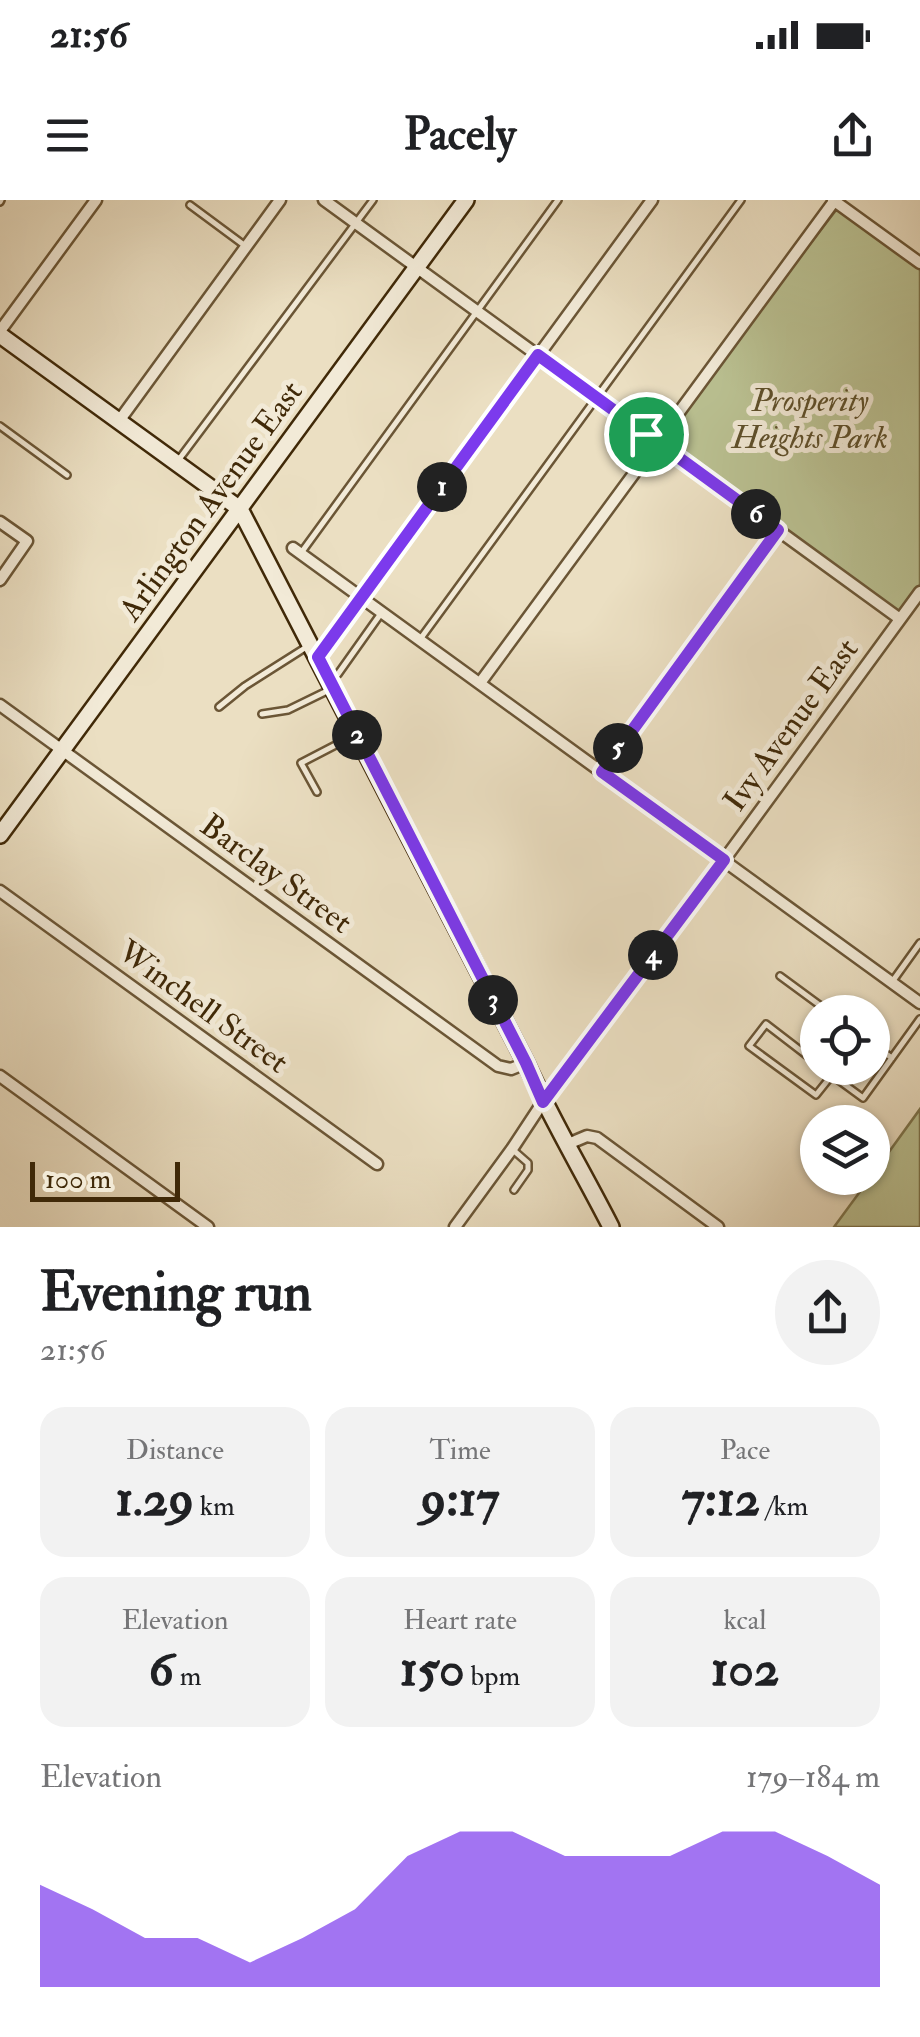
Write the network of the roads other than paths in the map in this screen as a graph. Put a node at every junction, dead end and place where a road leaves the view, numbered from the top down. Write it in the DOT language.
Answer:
graph roads {
  1 [pos="96,200"];
  2 [pos="280,200"];
  3 [pos="324,200"];
  4 [pos="372,200"];
  5 [pos="466,200"];
  6 [pos="558,200"];
  7 [pos="652,200"];
  8 [pos="741,200"];
  9 [pos="834,200"];
  10 [pos="190,205"];
  11 [pos="356,223"];
  12 [pos="246,246"];
  13 [pos="920,263"];
  14 [pos="417,267"];
  15 [pos="477,311"];
  16 [pos="0,333"];
  17 [pos="538,355"];
  18 [pos="595,397"];
  19 [pos="118,421"];
  20 [pos="0,426"];
  21 [pos="657,442"];
  22 [pos="176,463"];
  23 [pos="67,475"];
  24 [pos="240,509"];
  25 [pos="0,522"];
  26 [pos="778,530"];
  27 [pos="297,551"];
  28 [pos="0,580"];
  29 [pos="920,592"];
  30 [pos="361,597"];
  31 [pos="382,612"];
  32 [pos="900,619"];
  33 [pos="420,640"];
  34 [pos="314,650"];
  35 [pos="331,683"];
  36 [pos="480,684"];
  37 [pos="0,706"];
  38 [pos="219,707"];
  39 [pos="262,714"];
  40 [pos="356,734"];
  41 [pos="62,750"];
  42 [pos="602,772"];
  43 [pos="317,792"];
  44 [pos="0,835"];
  45 [pos="724,860"];
  46 [pos="0,891"];
  47 [pos="920,943"];
  48 [pos="780,976"];
  49 [pos="892,982"];
  50 [pos="806,995"];
  51 [pos="919,1000"];
  52 [pos="920,1020"];
  53 [pos="800,1050"];
  54 [pos="892,1058"];
  55 [pos="890,1061"];
  56 [pos="526,1063"];
  57 [pos="0,1076"];
  58 [pos="800,1083"];
  59 [pos="803,1085"];
  60 [pos="824,1085"];
  61 [pos="845,1085"];
  62 [pos="872,1085"];
  63 [pos="543,1102"];
  64 [pos="568,1144"];
  65 [pos="512,1149"];
  66 [pos="377,1164"];
  67 [pos="514,1190"];
  68 [pos="208,1227"];
  69 [pos="455,1227"];
  70 [pos="611,1227"];
  71 [pos="718,1227"];
  1 -- 16 [label="street"];
  2 -- 12 [label="street"];
  3 -- 11 [label="street"];
  4 -- 11 [label="lane"];
  5 -- 14 [label="street, Arlington Avenue East"];
  6 -- 15 [label="lane"];
  7 -- 17 [label="street"];
  8 -- 18 [label="lane"];
  9 -- 13 [label="street"];
  9 -- 21 [label="street"];
  10 -- 12 [label="lane"];
  11 -- 14 [label="street"];
  11 -- 22 [label="lane"];
  12 -- 19 [label="street"];
  14 -- 15 [label="street"];
  14 -- 24 [label="street, Arlington Avenue East"];
  15 -- 17 [label="street"];
  15 -- 27 [label="lane"];
  16 -- 19 [label="street"];
  17 -- 18 [label="street"];
  17 -- 30 [label="street"];
  18 -- 21 [label="street"];
  18 -- 33 [label="lane"];
  19 -- 22 [label="street"];
  20 -- 23 [label="lane"];
  21 -- 26 [label="street"];
  21 -- 36 [label="street"];
  22 -- 24 [label="street"];
  24 -- 34 [label="street"];
  24 -- 41 [label="street, Arlington Avenue East"];
  25 -- 28 [label="street"];
  26 -- 32 [label="street"];
  26 -- 42 [label="street"];
  27 -- 30 [label="street"];
  29 -- 32 [label="street, Ivy Avenue East"];
  30 -- 31 [label="street"];
  30 -- 34 [label="street"];
  31 -- 33 [label="street"];
  31 -- 35 [label="lane"];
  32 -- 45 [label="street, Ivy Avenue East"];
  33 -- 36 [label="street"];
  34 -- 35 [label="street"];
  34 -- 38 [label="lane"];
  35 -- 39 [label="lane"];
  35 -- 40 [label="street"];
  36 -- 42 [label="street"];
  37 -- 41 [label="street, Barclay Street"];
  40 -- 43 [label="lane"];
  40 -- 56 [label="street"];
  41 -- 44 [label="street, Arlington Avenue East"];
  41 -- 56 [label="street, Barclay Street"];
  42 -- 45 [label="street"];
  45 -- 49 [label="street"];
  45 -- 63 [label="street, Ivy Avenue East"];
  46 -- 66 [label="street, Winchell Street"];
  47 -- 49 [label="lane"];
  48 -- 50 [label="lane"];
  49 -- 51 [label="street"];
  52 -- 54 [label="lane"];
  53 -- 58 [label="lane"];
  54 -- 55 [label="lane"];
  56 -- 63 [label="street"];
  57 -- 68 [label="street"];
  59 -- 60 [label="lane"];
  61 -- 62 [label="lane"];
  63 -- 64 [label="street"];
  63 -- 65 [label="street, Ivy Avenue East"];
  64 -- 70 [label="street"];
  64 -- 71 [label="street"];
  65 -- 67 [label="lane"];
  65 -- 69 [label="street, Ivy Avenue East"];
}
